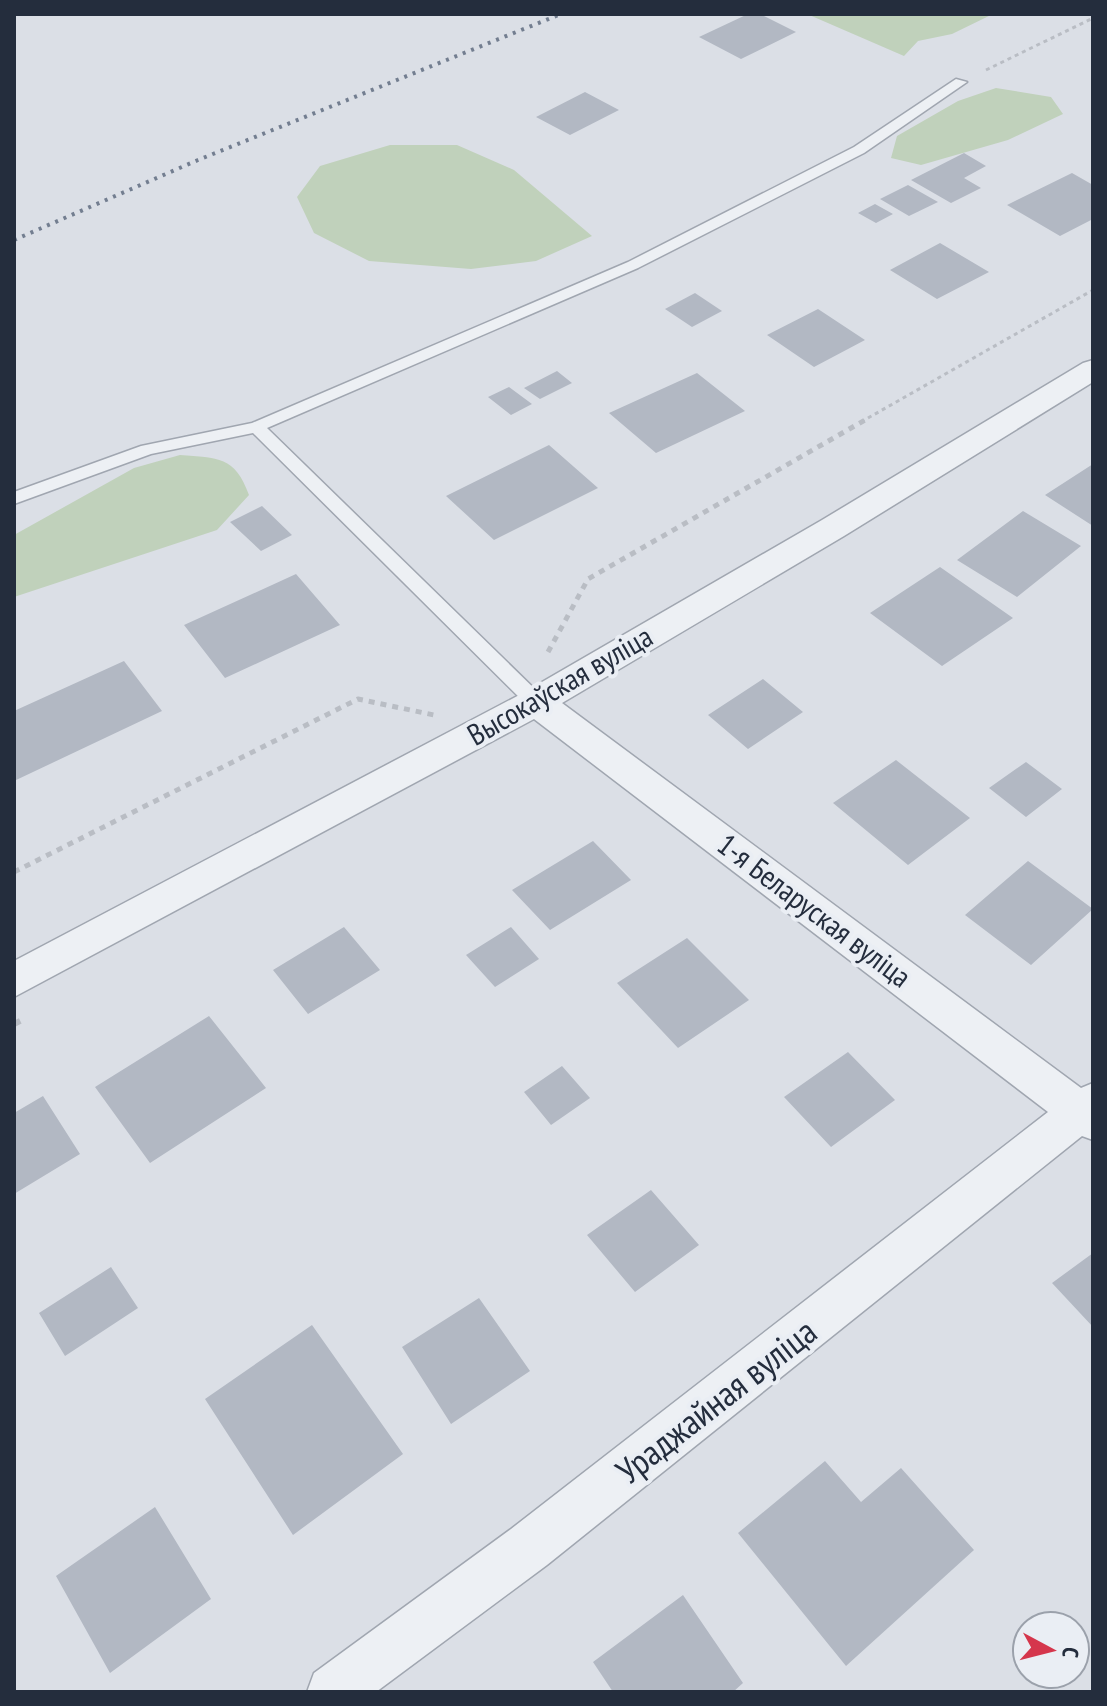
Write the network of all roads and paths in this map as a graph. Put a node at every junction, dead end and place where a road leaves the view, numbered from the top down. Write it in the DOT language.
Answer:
graph roads {
  1 [pos="1093,18"];
  2 [pos="961,82"];
  3 [pos="1093,290"];
  4 [pos="1093,369"];
  5 [pos="256,427"];
  6 [pos="14,498"];
  7 [pos="536,702"];
  8 [pos="14,980"];
  9 [pos="1089,1112"];
  10 [pos="333,1692"];
  1 -- 2 [label="path"];
  2 -- 5 [label="lane"];
  3 -- 7 [label="path"];
  4 -- 7 [label="street, Высокаўская вуліца"];
  5 -- 6 [label="lane"];
  5 -- 7 [label="lane"];
  7 -- 8 [label="street, Высокаўская вуліца"];
  7 -- 9 [label="street, 1-я Беларуская вуліца"];
  9 -- 10 [label="street, Ураджайная вуліца"];
}
